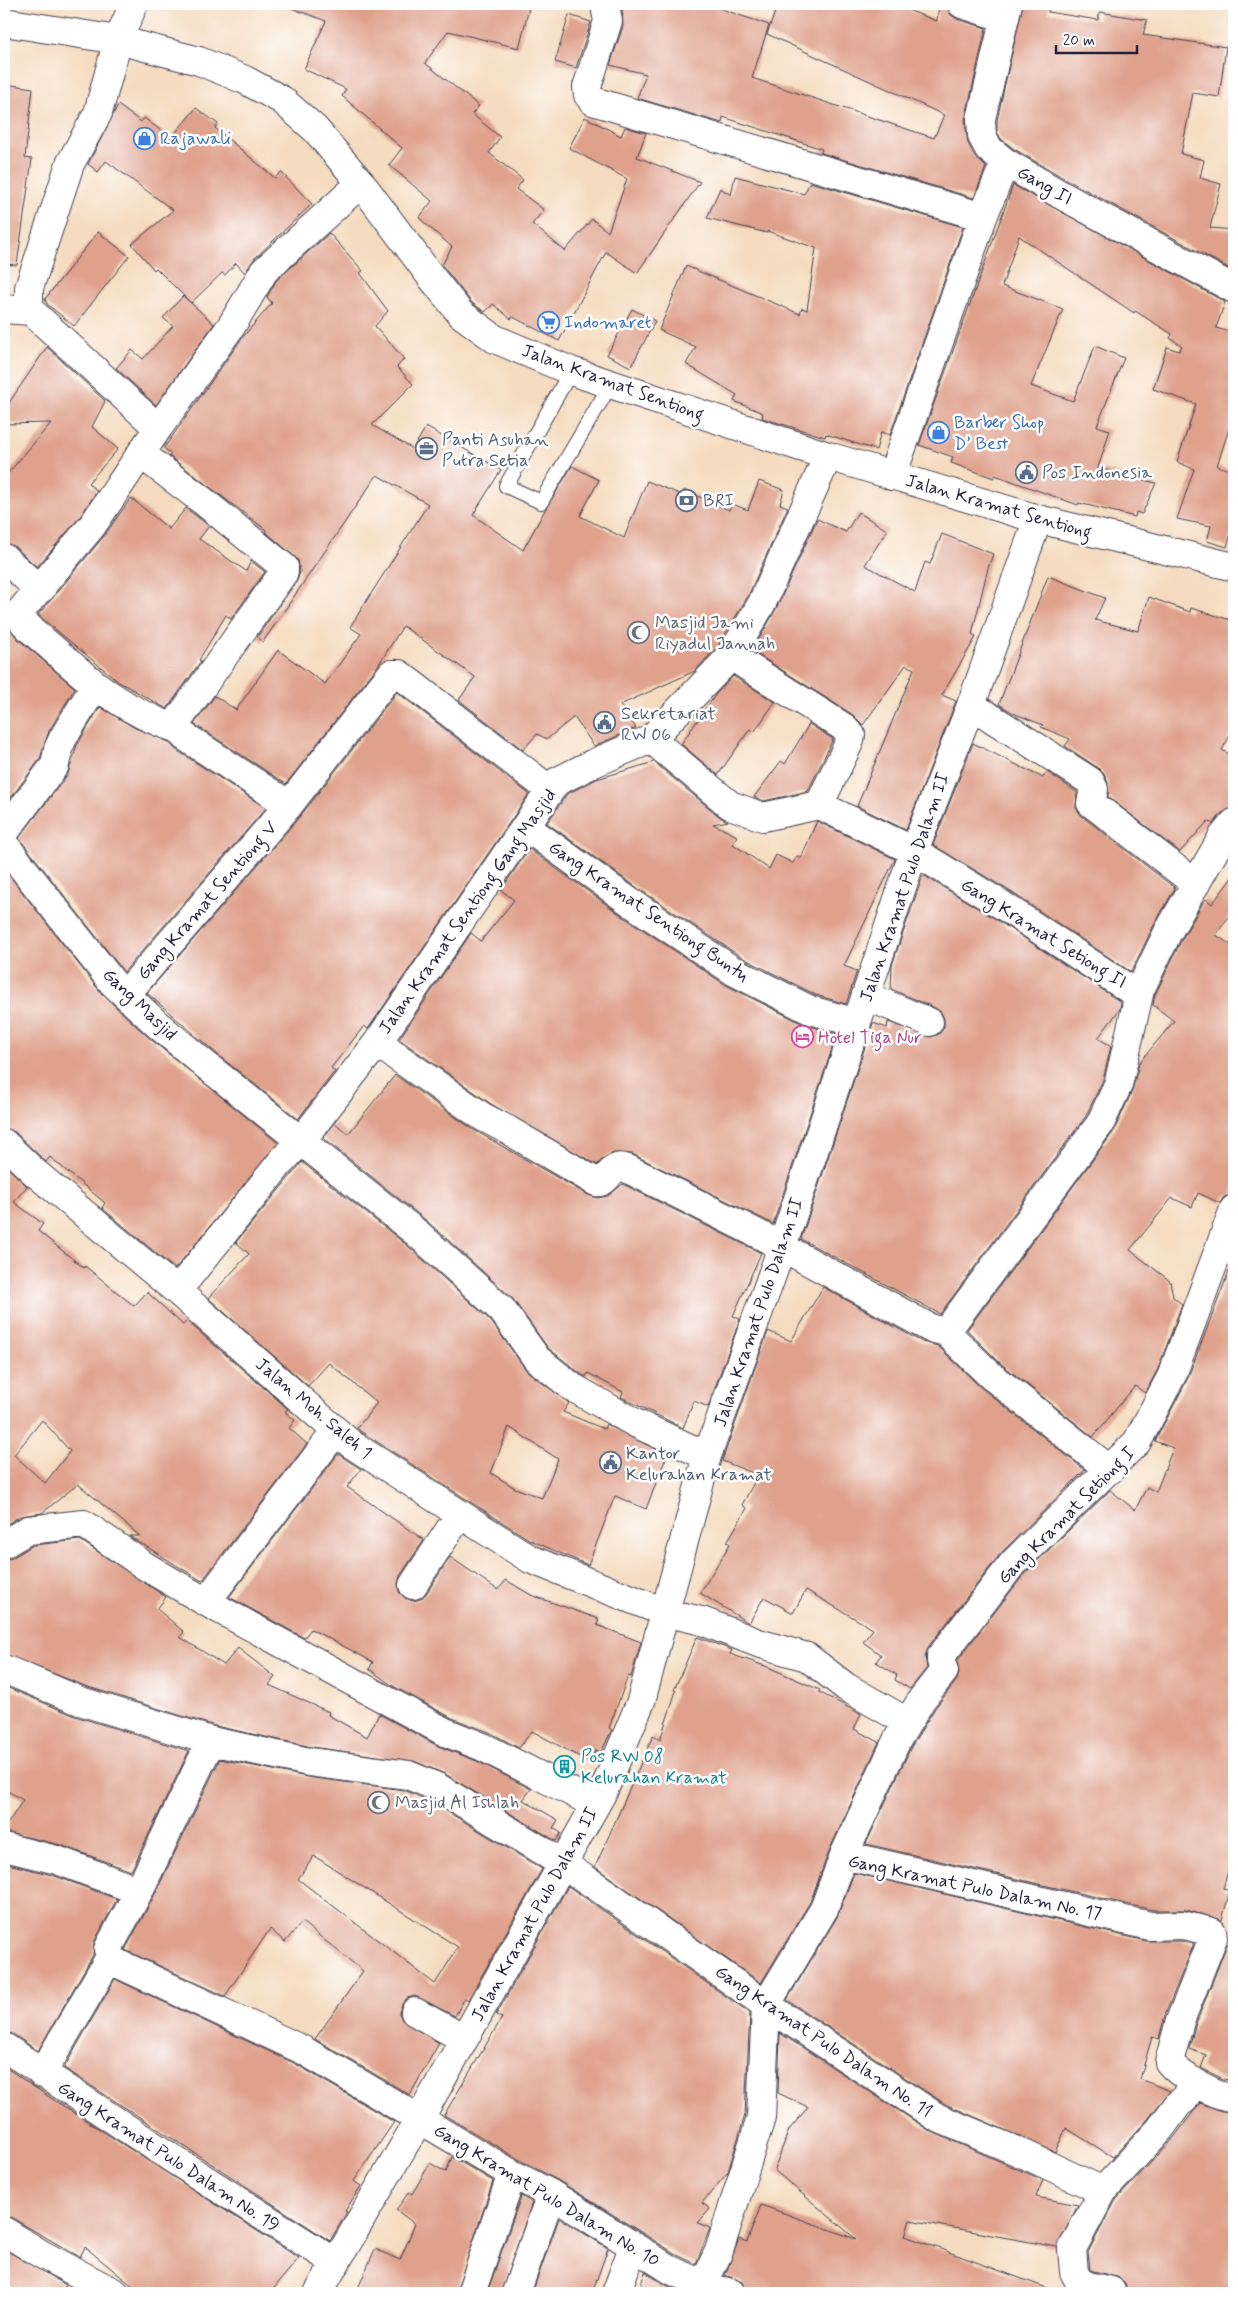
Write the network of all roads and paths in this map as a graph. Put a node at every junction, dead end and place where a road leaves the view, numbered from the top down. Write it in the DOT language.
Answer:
graph roads {
  1 [pos="134,4"];
  2 [pos="962,4"];
  3 [pos="602,6"];
  4 [pos="1007,11"];
  5 [pos="4,22"];
  6 [pos="118,40"];
  7 [pos="1005,162"];
  8 [pos="361,182"];
  9 [pos="983,217"];
  10 [pos="1234,289"];
  11 [pos="4,309"];
  12 [pos="31,311"];
  13 [pos="571,371"];
  14 [pos="611,384"];
  15 [pos="158,428"];
  16 [pos="140,454"];
  17 [pos="828,456"];
  18 [pos="892,476"];
  19 [pos="1038,519"];
  20 [pos="4,558"];
  21 [pos="1234,567"];
  22 [pos="42,588"];
  23 [pos="731,656"];
  24 [pos="95,686"];
  25 [pos="971,705"];
  26 [pos="178,728"];
  27 [pos="651,739"];
  28 [pos="550,790"];
  29 [pos="289,805"];
  30 [pos="820,805"];
  31 [pos="6,827"];
  32 [pos="526,827"];
  33 [pos="1231,835"];
  34 [pos="914,851"];
  35 [pos="1196,884"];
  36 [pos="1140,990"];
  37 [pos="126,994"];
  38 [pos="866,996"];
  39 [pos="929,1022"];
  40 [pos="857,1023"];
  41 [pos="377,1043"];
  42 [pos="301,1141"];
  43 [pos="4,1143"];
  44 [pos="1234,1209"];
  45 [pos="782,1247"];
  46 [pos="177,1291"];
  47 [pos="946,1332"];
  48 [pos="336,1431"];
  49 [pos="708,1456"];
  50 [pos="1110,1470"];
  51 [pos="460,1514"];
  52 [pos="4,1544"];
  53 [pos="413,1585"];
  54 [pos="206,1602"];
  55 [pos="664,1612"];
  56 [pos="4,1669"];
  57 [pos="907,1722"];
  58 [pos="211,1741"];
  59 [pos="595,1804"];
  60 [pos="4,1847"];
  61 [pos="844,1855"];
  62 [pos="562,1864"];
  63 [pos="139,1891"];
  64 [pos="110,1957"];
  65 [pos="766,2005"];
  66 [pos="415,2012"];
  67 [pos="464,2040"];
  68 [pos="4,2047"];
  69 [pos="42,2074"];
  70 [pos="1193,2081"];
  71 [pos="1234,2097"];
  72 [pos="420,2118"];
  73 [pos="512,2174"];
  74 [pos="1103,2191"];
  75 [pos="551,2194"];
  76 [pos="4,2231"];
  77 [pos="633,2247"];
  78 [pos="335,2262"];
  79 [pos="703,2285"];
  80 [pos="1114,2292"];
  81 [pos="116,2293"];
  82 [pos="318,2293"];
  83 [pos="471,2293"];
  84 [pos="516,2293"];
  85 [pos="616,2293"];
  86 [pos="730,2293"];
  1 -- 6 [label="street"];
  2 -- 4 [label="street"];
  3 -- 9 [label="street"];
  4 -- 7 [label="street, Gang II"];
  5 -- 6 [label="street, Jalan Kramat Sentiong"];
  6 -- 8 [label="street, Jalan Kramat Sentiong"];
  6 -- 12 [label="street"];
  7 -- 9 [label="street"];
  7 -- 10 [label="street, Gang II"];
  8 -- 13 [label="street, Jalan Kramat Sentiong"];
  8 -- 15 [label="street"];
  9 -- 18 [label="street"];
  11 -- 12 [label="street"];
  12 -- 15 [label="street"];
  13 -- 14 [label="street, Jalan Kramat Sentiong"];
  13 -- 14 [label="lane"];
  14 -- 17 [label="street, Jalan Kramat Sentiong"];
  15 -- 16 [label="street"];
  16 -- 22 [label="street"];
  16 -- 26 [label="street"];
  17 -- 18 [label="street, Jalan Kramat Sentiong"];
  17 -- 23 [label="street, Jalan Kramat Sentiong Gang Masjid"];
  18 -- 19 [label="street, Jalan Kramat Sentiong"];
  19 -- 21 [label="street, Jalan Kramat Sentiong"];
  19 -- 25 [label="street, Jalan Kramat Pulo Dalam II"];
  20 -- 22 [label="street"];
  22 -- 24 [label="street"];
  23 -- 27 [label="street, Jalan Kramat Sentiong Gang Masjid"];
  23 -- 30 [label="street"];
  24 -- 26 [label="street"];
  24 -- 31 [label="street"];
  25 -- 34 [label="street, Jalan Kramat Pulo Dalam II"];
  25 -- 35 [label="street"];
  26 -- 29 [label="street, Gang Kramat Sentiong V"];
  27 -- 28 [label="street, Jalan Kramat Sentiong Gang Masjid"];
  27 -- 30 [label="street"];
  28 -- 29 [label="street, Gang Kramat Sentiong V"];
  28 -- 32 [label="street, Jalan Kramat Sentiong Gang Masjid"];
  29 -- 37 [label="street, Gang Kramat Sentiong V"];
  30 -- 34 [label="street"];
  31 -- 37 [label="street, Gang Masjid"];
  32 -- 40 [label="street, Gang Kramat Sentiong Buntu"];
  32 -- 41 [label="street, Jalan Kramat Sentiong Gang Masjid"];
  33 -- 35 [label="street, Gang Kramat Setiong II"];
  34 -- 36 [label="street, Gang Kramat Setiong II"];
  34 -- 38 [label="street, Jalan Kramat Pulo Dalam II"];
  35 -- 36 [label="street, Gang Kramat Setiong II"];
  36 -- 47 [label="street"];
  37 -- 42 [label="street, Gang Masjid"];
  38 -- 39 [label="street"];
  38 -- 40 [label="street, Jalan Kramat Pulo Dalam II"];
  40 -- 45 [label="street, Jalan Kramat Pulo Dalam II"];
  41 -- 42 [label="street, Jalan Kramat Sentiong Gang Masjid"];
  41 -- 45 [label="street"];
  42 -- 46 [label="street, Jalan Kramat Sentiong Gang Masjid"];
  42 -- 49 [label="street"];
  43 -- 46 [label="street, Jalan Moh. Saleh 1"];
  44 -- 50 [label="street, Gang Kramat Setiong I"];
  45 -- 47 [label="street"];
  45 -- 49 [label="street, Jalan Kramat Pulo Dalam II"];
  46 -- 48 [label="street, Jalan Moh. Saleh 1"];
  47 -- 50 [label="street"];
  48 -- 51 [label="street, Jalan Moh. Saleh 1"];
  48 -- 54 [label="street"];
  49 -- 55 [label="street, Jalan Kramat Pulo Dalam II"];
  50 -- 57 [label="street, Gang Kramat Setiong I"];
  51 -- 53 [label="street"];
  51 -- 55 [label="street, Jalan Moh. Saleh 1"];
  52 -- 54 [label="street"];
  54 -- 59 [label="street"];
  55 -- 57 [label="street, Jalan Moh. Saleh 1"];
  55 -- 59 [label="street, Jalan Kramat Pulo Dalam II"];
  56 -- 58 [label="street, Gang Kramat Pulo Dalam No. 11"];
  57 -- 61 [label="street, Gang Kramat Setiong I"];
  58 -- 62 [label="street, Gang Kramat Pulo Dalam No. 11"];
  58 -- 63 [label="street"];
  59 -- 62 [label="street, Jalan Kramat Pulo Dalam II"];
  60 -- 63 [label="street"];
  61 -- 65 [label="street, Gang Kramat Pulo Dalam No. 17"];
  61 -- 70 [label="street, Gang Kramat Pulo Dalam No. 17"];
  62 -- 65 [label="street, Gang Kramat Pulo Dalam No. 11"];
  62 -- 67 [label="street, Jalan Kramat Pulo Dalam II"];
  63 -- 64 [label="street"];
  64 -- 69 [label="street"];
  64 -- 72 [label="street, Gang Kramat Pulo Dalam No. 10"];
  65 -- 74 [label="street, Gang Kramat Pulo Dalam No. 11"];
  65 -- 79 [label="street"];
  66 -- 67 [label="street"];
  67 -- 72 [label="street, Jalan Kramat Pulo Dalam II"];
  68 -- 69 [label="street, Gang Kramat Pulo Dalam No. 19"];
  69 -- 78 [label="street, Gang Kramat Pulo Dalam No. 19"];
  70 -- 71 [label="street"];
  70 -- 74 [label="street"];
  72 -- 73 [label="street, Gang Kramat Pulo Dalam No. 10"];
  72 -- 78 [label="street, Jalan Kramat Pulo Dalam II"];
  73 -- 75 [label="street, Gang Kramat Pulo Dalam No. 10"];
  73 -- 83 [label="street"];
  74 -- 80 [label="street"];
  75 -- 77 [label="street, Gang Kramat Pulo Dalam No. 10"];
  75 -- 84 [label="street"];
  76 -- 81 [label="street"];
  77 -- 79 [label="street, Gang Kramat Pulo Dalam No. 10"];
  77 -- 85 [label="street"];
  78 -- 82 [label="street, Jalan Kramat Pulo Dalam II"];
  79 -- 86 [label="street, Gang Kramat Pulo Dalam No. 10"];
}
